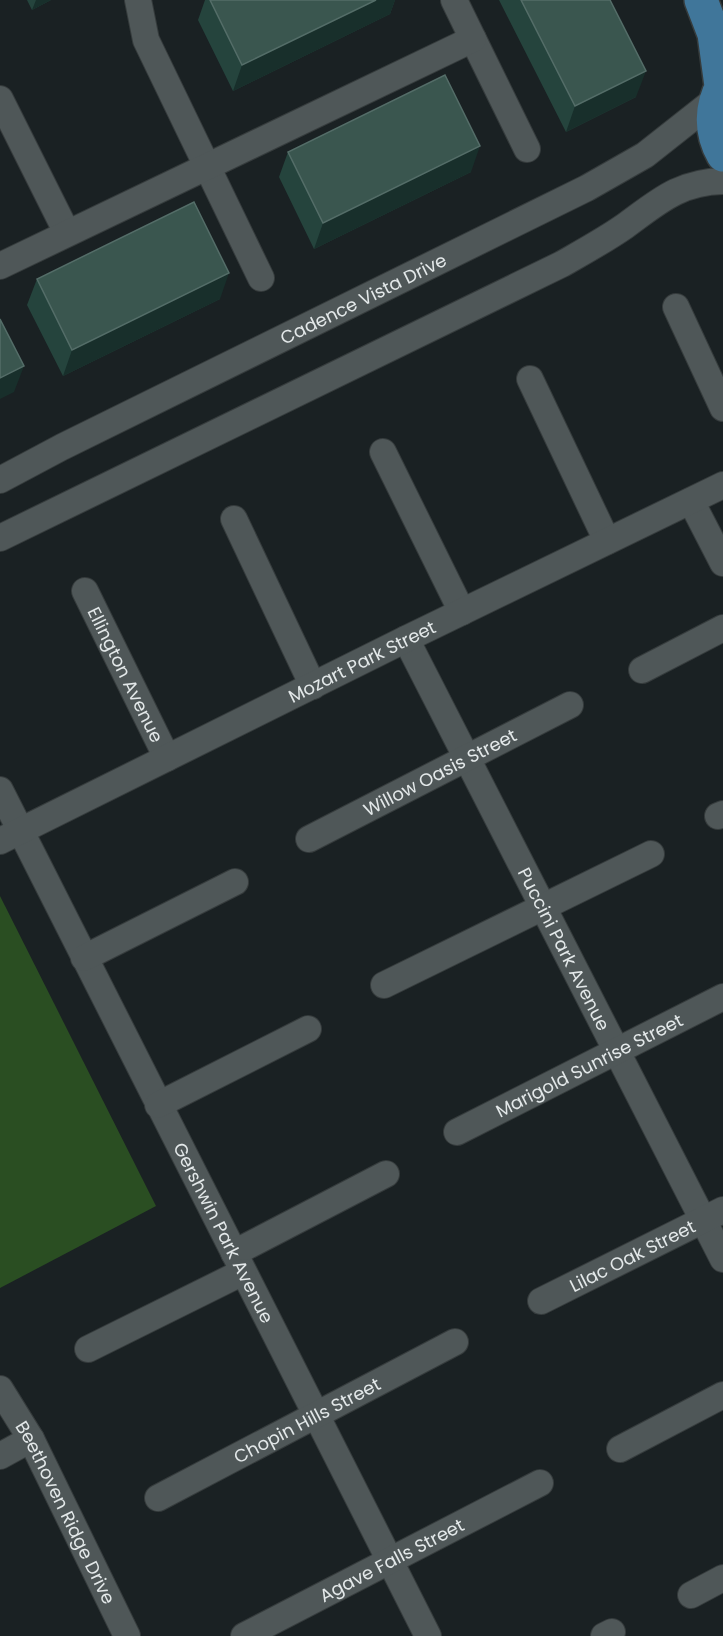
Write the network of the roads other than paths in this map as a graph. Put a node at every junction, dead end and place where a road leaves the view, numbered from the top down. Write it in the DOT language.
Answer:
graph roads {
  1 [pos="138,0"];
  2 [pos="454,0"];
  3 [pos="701,0"];
  4 [pos="473,39"];
  5 [pos="720,89"];
  6 [pos="0,99"];
  7 [pos="526,150"];
  8 [pos="723,155"];
  9 [pos="207,166"];
  10 [pos="723,181"];
  11 [pos="66,233"];
  12 [pos="0,266"];
  13 [pos="261,278"];
  14 [pos="676,307"];
  15 [pos="530,379"];
  16 [pos="723,408"];
  17 [pos="383,452"];
  18 [pos="0,480"];
  19 [pos="723,485"];
  20 [pos="691,501"];
  21 [pos="234,519"];
  22 [pos="0,538"];
  23 [pos="607,541"];
  24 [pos="723,563"];
  25 [pos="85,591"];
  26 [pos="462,612"];
  27 [pos="723,628"];
  28 [pos="406,639"];
  29 [pos="642,670"];
  30 [pos="313,686"];
  31 [pos="570,705"];
  32 [pos="167,758"];
  33 [pos="467,758"];
  34 [pos="0,790"];
  35 [pos="10,837"];
  36 [pos="309,839"];
  37 [pos="651,854"];
  38 [pos="235,882"];
  39 [pos="543,907"];
  40 [pos="84,958"];
  41 [pos="384,985"];
  42 [pos="723,997"];
  43 [pos="308,1029"];
  44 [pos="617,1051"];
  45 [pos="159,1105"];
  46 [pos="457,1132"];
  47 [pos="386,1174"];
  48 [pos="713,1215"];
  49 [pos="723,1259"];
  50 [pos="238,1262"];
  51 [pos="540,1301"];
  52 [pos="455,1342"];
  53 [pos="88,1349"];
  54 [pos="0,1389"];
  55 [pos="723,1395"];
  56 [pos="316,1415"];
  57 [pos="31,1439"];
  58 [pos="620,1449"];
  59 [pos="0,1456"];
  60 [pos="540,1484"];
  61 [pos="159,1498"];
  62 [pos="390,1561"];
  63 [pos="723,1578"];
  64 [pos="691,1595"];
  65 [pos="127,1636"];
  66 [pos="244,1636"];
  67 [pos="428,1636"];
  1 -- 9 [label="street"];
  2 -- 4 [label="street"];
  3 -- 5 [label="main road"];
  4 -- 7 [label="street"];
  4 -- 9 [label="street"];
  5 -- 8 [label="main road"];
  5 -- 18 [label="street, Cadence Vista Drive"];
  6 -- 11 [label="street"];
  9 -- 11 [label="street"];
  9 -- 13 [label="street"];
  10 -- 22 [label="street"];
  11 -- 12 [label="street"];
  14 -- 16 [label="street"];
  15 -- 23 [label="street"];
  17 -- 26 [label="street"];
  19 -- 20 [label="street, Mozart Park Street"];
  20 -- 23 [label="street, Mozart Park Street"];
  20 -- 24 [label="street"];
  21 -- 30 [label="street"];
  23 -- 26 [label="street, Mozart Park Street"];
  25 -- 32 [label="street, Ellington Avenue"];
  26 -- 28 [label="street, Mozart Park Street"];
  27 -- 29 [label="street"];
  28 -- 30 [label="street, Mozart Park Street"];
  28 -- 33 [label="street, Puccini Park Avenue"];
  30 -- 32 [label="street, Mozart Park Street"];
  31 -- 33 [label="street, Willow Oasis Street"];
  32 -- 35 [label="street, Mozart Park Street"];
  33 -- 36 [label="street, Willow Oasis Street"];
  33 -- 39 [label="street, Puccini Park Avenue"];
  34 -- 35 [label="street, Gershwin Park Avenue"];
  35 -- 40 [label="street, Gershwin Park Avenue"];
  37 -- 39 [label="street"];
  38 -- 40 [label="street"];
  39 -- 41 [label="street"];
  39 -- 44 [label="street, Puccini Park Avenue"];
  40 -- 45 [label="street, Gershwin Park Avenue"];
  42 -- 44 [label="street, Marigold Sunrise Street"];
  43 -- 45 [label="street"];
  44 -- 46 [label="street, Marigold Sunrise Street"];
  44 -- 48 [label="street, Puccini Park Avenue"];
  45 -- 50 [label="street, Gershwin Park Avenue"];
  47 -- 50 [label="street"];
  48 -- 49 [label="street, Puccini Park Avenue"];
  48 -- 51 [label="street, Lilac Oak Street"];
  50 -- 53 [label="street"];
  50 -- 56 [label="street, Gershwin Park Avenue"];
  52 -- 56 [label="street, Chopin Hills Street"];
  54 -- 57 [label="street, Beethoven Ridge Drive"];
  55 -- 58 [label="street"];
  56 -- 61 [label="street, Chopin Hills Street"];
  56 -- 62 [label="street, Gershwin Park Avenue"];
  57 -- 59 [label="street"];
  57 -- 65 [label="street, Beethoven Ridge Drive"];
  60 -- 62 [label="street, Agave Falls Street"];
  62 -- 66 [label="street, Agave Falls Street"];
  62 -- 67 [label="street, Gershwin Park Avenue"];
  63 -- 64 [label="street"];
}
